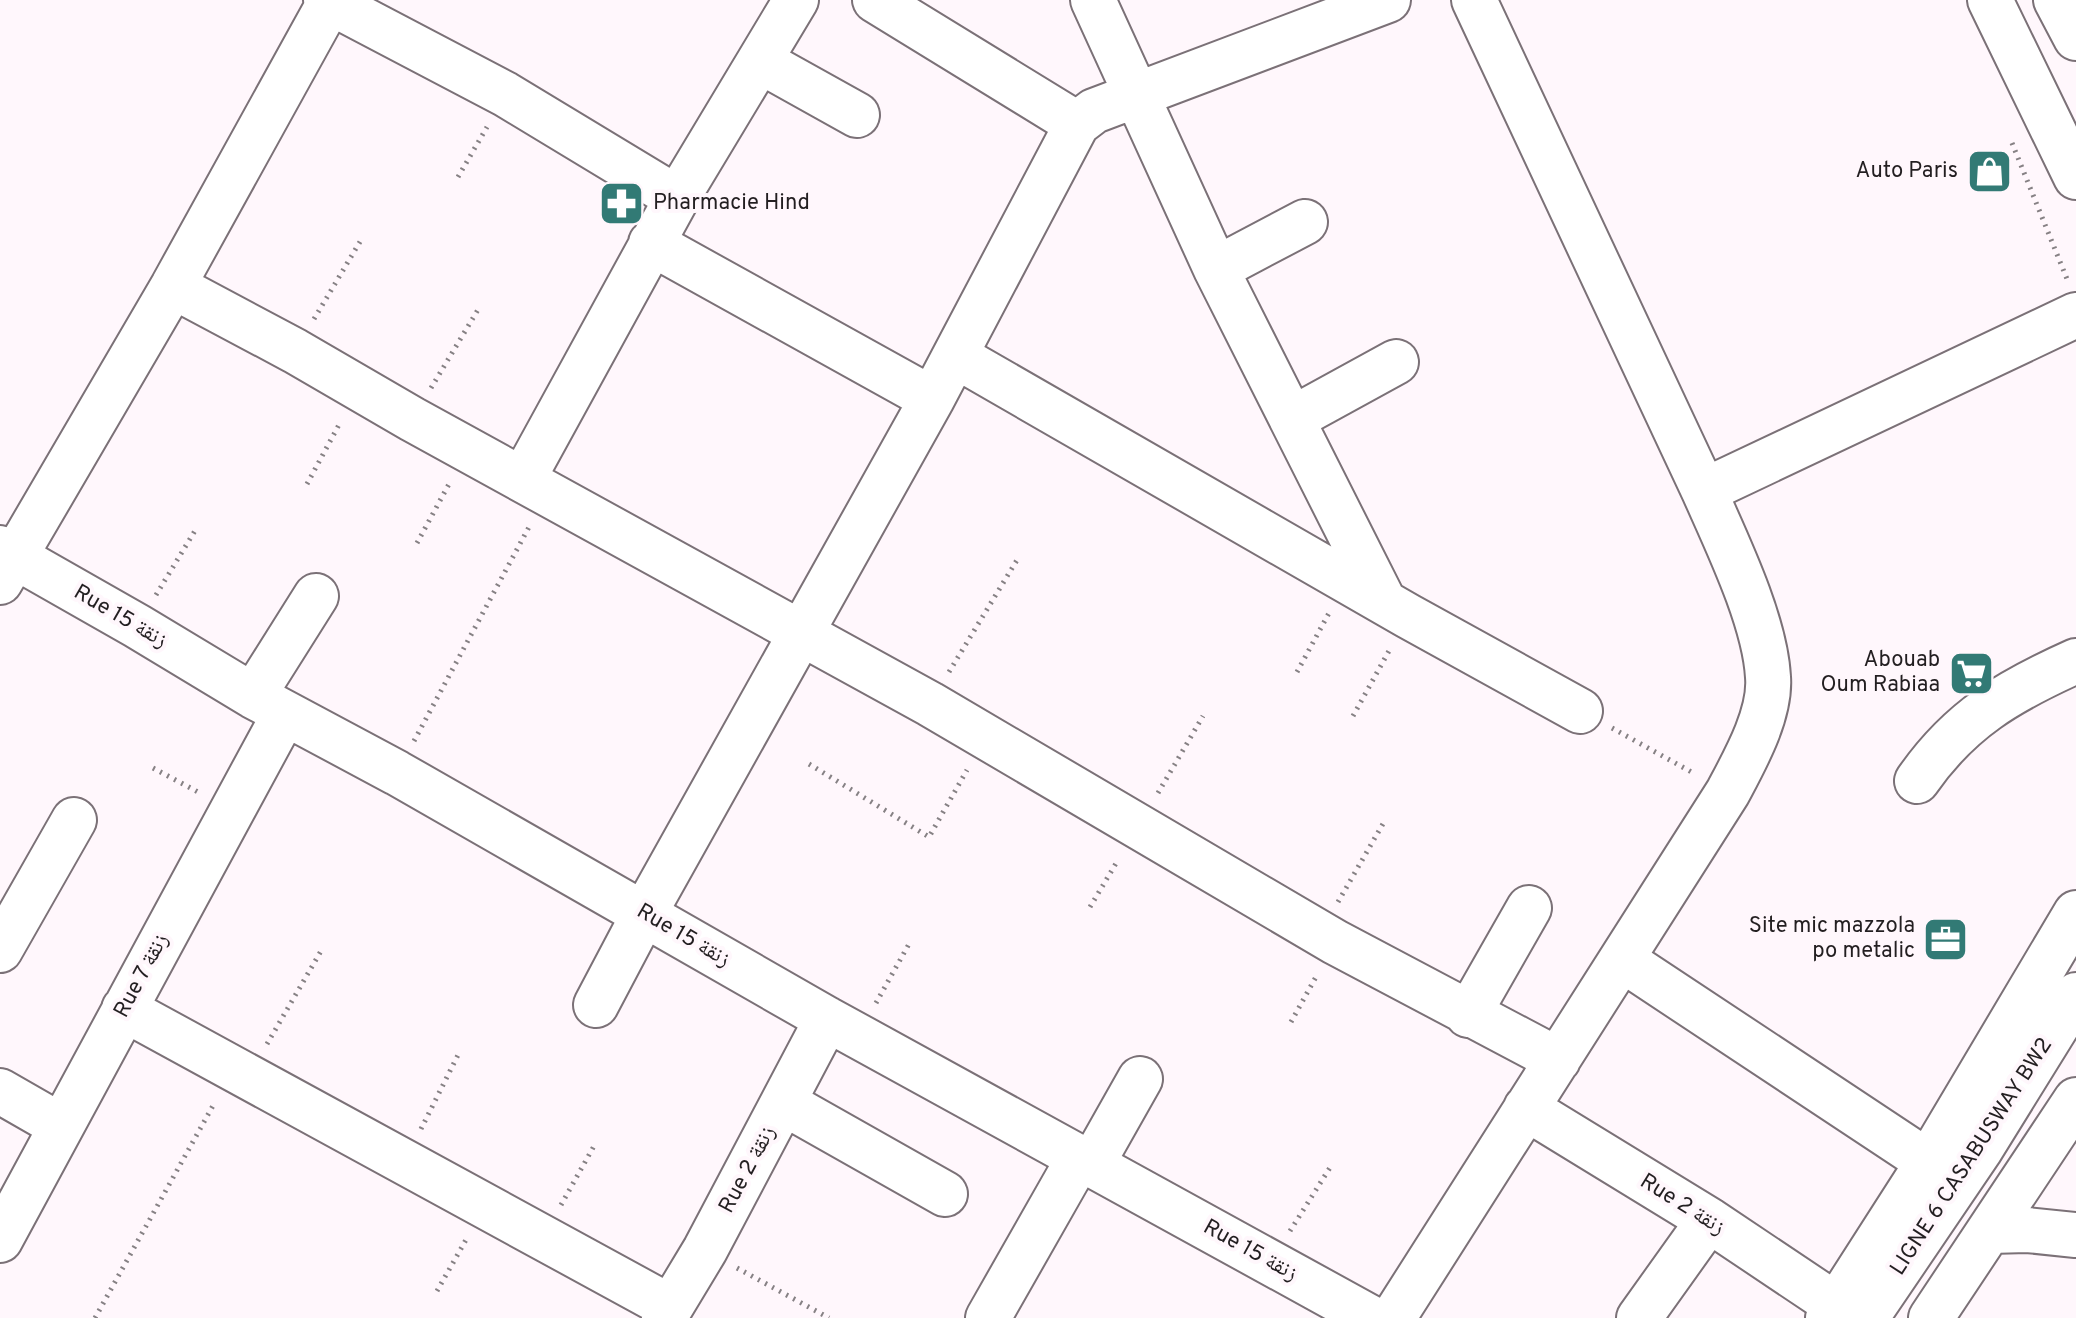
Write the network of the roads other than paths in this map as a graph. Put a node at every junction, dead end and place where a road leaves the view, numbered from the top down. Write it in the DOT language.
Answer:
graph roads {
  1 [pos="796,0"];
  2 [pos="875,0"];
  3 [pos="1093,0"];
  4 [pos="1388,0"];
  5 [pos="1474,0"];
  6 [pos="1990,0"];
  7 [pos="2056,0"];
  8 [pos="329,1"];
  9 [pos="2076,38"];
  10 [pos="760,61"];
  11 [pos="1136,95"];
  12 [pos="857,115"];
  13 [pos="1077,124"];
  14 [pos="2076,177"];
  15 [pos="677,198"];
  16 [pos="1305,222"];
  17 [pos="651,243"];
  18 [pos="1216,269"];
  19 [pos="173,286"];
  20 [pos="2076,315"];
  21 [pos="956,356"];
  22 [pos="1396,362"];
  23 [pos="932,399"];
  24 [pos="1292,419"];
  25 [pos="535,486"];
  26 [pos="1704,491"];
  27 [pos="5,562"];
  28 [pos="316,596"];
  29 [pos="1396,609"];
  30 [pos="801,634"];
  31 [pos="2076,661"];
  32 [pos="269,705"];
  33 [pos="1580,711"];
  34 [pos="1917,781"];
  35 [pos="74,820"];
  36 [pos="1529,908"];
  37 [pos="2076,913"];
  38 [pos="644,914"];
  39 [pos="0,950"];
  40 [pos="1623,960"];
  41 [pos="2076,995"];
  42 [pos="596,1005"];
  43 [pos="124,1009"];
  44 [pos="1468,1015"];
  45 [pos="843,1027"];
  46 [pos="2047,1035"];
  47 [pos="1558,1060"];
  48 [pos="2008,1067"];
  49 [pos="1140,1079"];
  50 [pos="0,1091"];
  51 [pos="784,1103"];
  52 [pos="1526,1108"];
  53 [pos="2074,1109"];
  54 [pos="61,1126"];
  55 [pos="1086,1161"];
  56 [pos="1928,1162"];
  57 [pos="945,1194"];
  58 [pos="1709,1220"];
  59 [pos="1990,1231"];
  60 [pos="2076,1235"];
  61 [pos="0,1240"];
  62 [pos="667,1313"];
  63 [pos="1843,1314"];
  64 [pos="988,1318"];
  65 [pos="1371,1318"];
  66 [pos="1393,1318"];
  67 [pos="1639,1318"];
  68 [pos="1931,1318"];
  1 -- 10 [label="street"];
  2 -- 13 [label="street"];
  3 -- 11 [label="street"];
  4 -- 11 [label="street"];
  5 -- 26 [label="street"];
  6 -- 14 [label="street"];
  7 -- 9 [label="street"];
  8 -- 15 [label="street"];
  8 -- 19 [label="street"];
  10 -- 12 [label="street"];
  10 -- 15 [label="street"];
  11 -- 13 [label="street"];
  11 -- 18 [label="street"];
  13 -- 21 [label="street"];
  15 -- 17 [label="street"];
  16 -- 18 [label="street"];
  17 -- 23 [label="street"];
  17 -- 25 [label="street"];
  18 -- 24 [label="street"];
  19 -- 25 [label="street"];
  19 -- 27 [label="street"];
  20 -- 26 [label="street"];
  21 -- 23 [label="street"];
  21 -- 29 [label="street"];
  22 -- 24 [label="street"];
  23 -- 30 [label="street"];
  24 -- 29 [label="street"];
  25 -- 30 [label="street"];
  26 -- 40 [label="street"];
  27 -- 32 [label="street, Rue 15 زنقة"];
  28 -- 32 [label="street, Rue 7 زنقة"];
  29 -- 33 [label="street"];
  30 -- 38 [label="street"];
  30 -- 44 [label="street"];
  31 -- 34 [label="street"];
  32 -- 38 [label="street, Rue 15 زنقة"];
  32 -- 43 [label="street, Rue 7 زنقة"];
  35 -- 39 [label="street"];
  36 -- 44 [label="street"];
  37 -- 46 [label="street"];
  38 -- 42 [label="street"];
  38 -- 45 [label="street, Rue 15 زنقة"];
  40 -- 47 [label="street"];
  40 -- 56 [label="street"];
  41 -- 46 [label="street, LIGNE 6 CASABUSWAY BW2"];
  43 -- 54 [label="street, Rue 7 زنقة"];
  43 -- 62 [label="street"];
  44 -- 47 [label="street"];
  45 -- 51 [label="street, Rue 2 زنقة"];
  45 -- 55 [label="street, Rue 15 زنقة"];
  46 -- 48 [label="street"];
  47 -- 52 [label="street"];
  48 -- 53 [label="street"];
  48 -- 56 [label="street"];
  48 -- 63 [label="street, LIGNE 6 CASABUSWAY BW2"];
  49 -- 55 [label="street"];
  50 -- 54 [label="street"];
  51 -- 57 [label="street"];
  51 -- 62 [label="street, Rue 2 زنقة"];
  52 -- 58 [label="street, Rue 2 زنقة"];
  52 -- 66 [label="street"];
  53 -- 59 [label="street"];
  54 -- 61 [label="street, Rue 7 زنقة"];
  55 -- 64 [label="street"];
  55 -- 65 [label="street, Rue 15 زنقة"];
  56 -- 63 [label="street"];
  58 -- 63 [label="street, Rue 2 زنقة"];
  58 -- 67 [label="street"];
  59 -- 60 [label="street"];
  59 -- 68 [label="street"];
}
